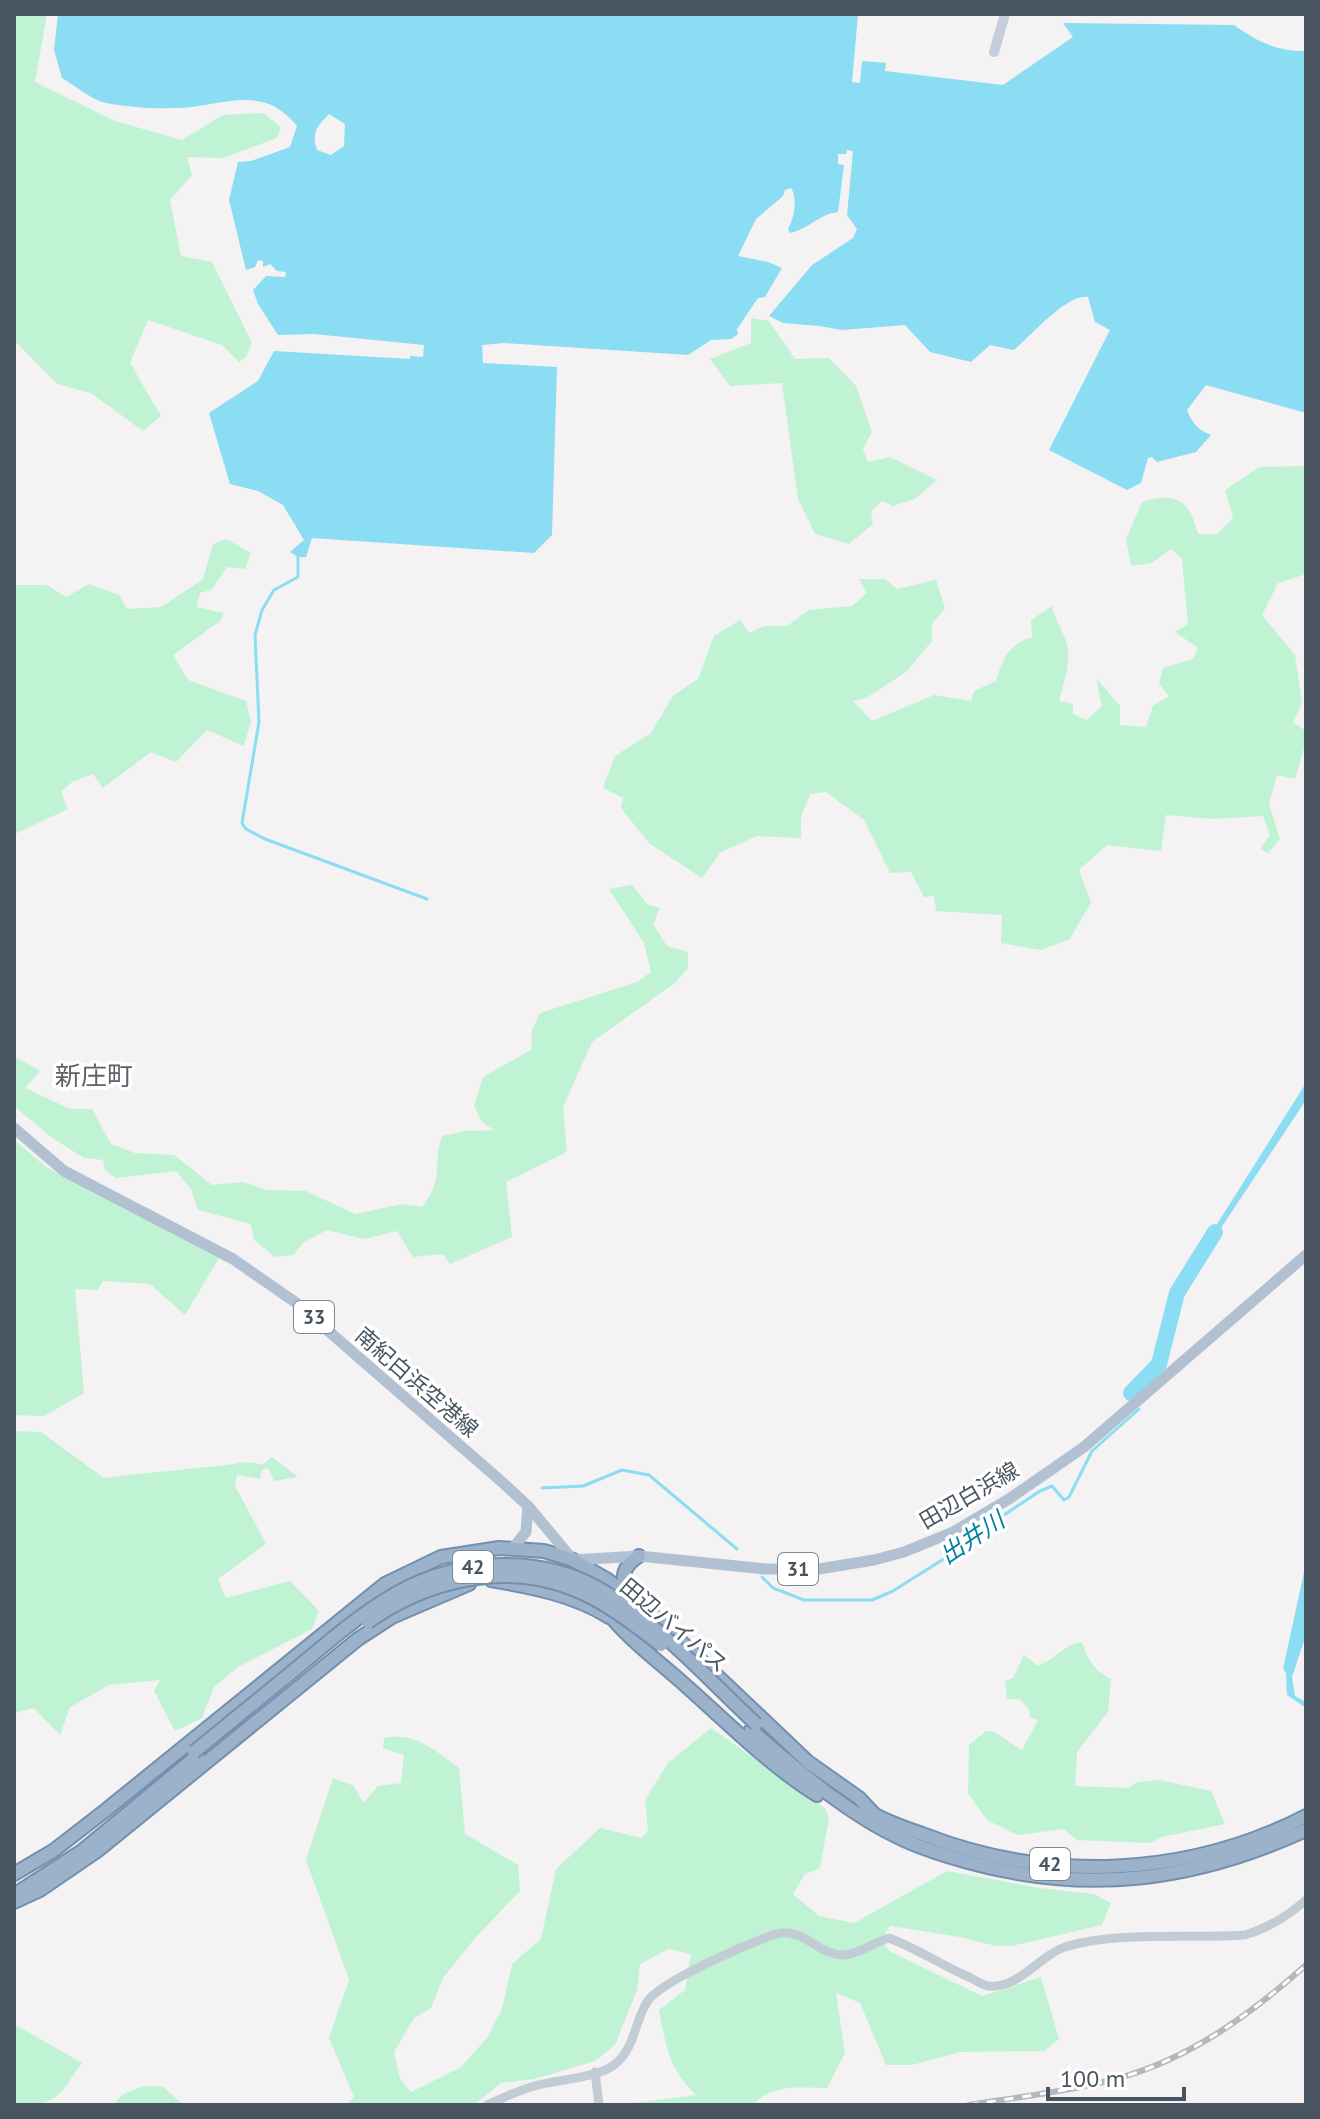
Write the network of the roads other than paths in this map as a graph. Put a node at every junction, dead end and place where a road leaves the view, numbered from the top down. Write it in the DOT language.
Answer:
graph roads {
  1 [pos="1005,14"];
  2 [pos="994,52"];
  3 [pos="14,1128"];
  4 [pos="1306,1255"];
  5 [pos="528,1506"];
  6 [pos="512,1549"];
  7 [pos="639,1556"];
  8 [pos="573,1560"];
  9 [pos="491,1580"];
  10 [pos="626,1594"];
  11 [pos="615,1621"];
  12 [pos="753,1727"];
  13 [pos="196,1753"];
  14 [pos="875,1815"];
  15 [pos="1306,1816"];
  16 [pos="1306,1830"];
  17 [pos="904,1840"];
  18 [pos="1233,1852"];
  19 [pos="14,1874"];
  20 [pos="14,1882"];
  21 [pos="14,1894"];
  22 [pos="1306,1900"];
  23 [pos="14,1902"];
  24 [pos="595,2072"];
  25 [pos="487,2105"];
  26 [pos="599,2105"];
  1 -- 2 [label="main road"];
  3 -- 5 [label="main road, 南紀白浜空港線 / 33"];
  4 -- 7 [label="main road, 田辺白浜線 / 31"];
  5 -- 6 [label="main road"];
  5 -- 8 [label="main road, 南紀白浜空港線 / 33"];
  6 -- 8 [label="highway, 42"];
  6 -- 19 [label="highway, 42"];
  7 -- 8 [label="main road, 田辺白浜線 / 31"];
  7 -- 10 [label="highway"];
  8 -- 9 [label="highway, 42"];
  8 -- 10 [label="highway, 42"];
  8 -- 11 [label="highway, 42"];
  9 -- 11 [label="highway, 42"];
  9 -- 23 [label="highway, 42"];
  10 -- 14 [label="highway, 42"];
  11 -- 17 [label="highway, 42"];
  12 -- 13 [label="highway, 田辺バイパス / 42, bridge"];
  12 -- 14 [label="highway, 田辺バイパス / 42"];
  12 -- 17 [label="highway, 田辺バイパス / 42"];
  13 -- 20 [label="highway, 田辺バイパス / 42"];
  13 -- 21 [label="highway, 田辺バイパス / 42"];
  14 -- 18 [label="highway, 田辺バイパス / 42"];
  15 -- 18 [label="highway, 田辺バイパス / 42"];
  16 -- 18 [label="highway, 田辺バイパス / 42"];
  17 -- 18 [label="highway, 田辺バイパス / 42"];
  22 -- 24 [label="street"];
  24 -- 25 [label="street"];
  24 -- 26 [label="street"];
}
